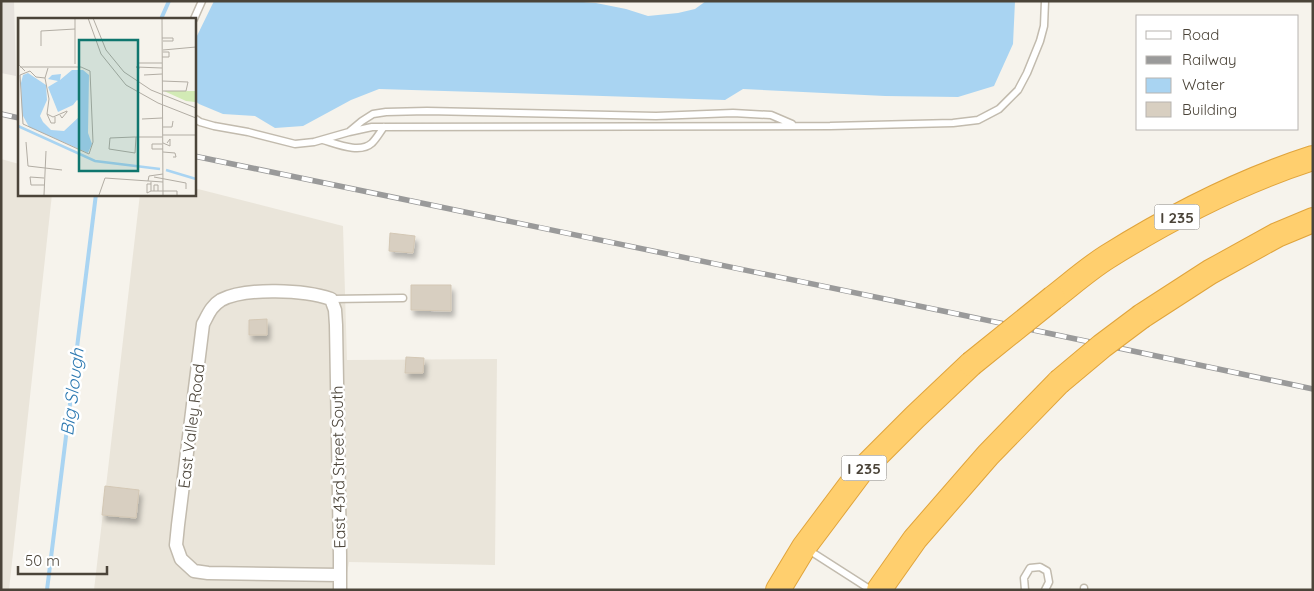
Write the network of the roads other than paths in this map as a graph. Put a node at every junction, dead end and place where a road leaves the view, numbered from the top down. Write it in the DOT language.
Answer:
graph roads {
  1 [pos="202,1"];
  2 [pos="1045,1"];
  3 [pos="194,18"];
  4 [pos="195,119"];
  5 [pos="795,126"];
  6 [pos="384,127"];
  7 [pos="350,132"];
  8 [pos="323,140"];
  9 [pos="1313,158"];
  10 [pos="1313,220"];
  11 [pos="403,298"];
  12 [pos="331,299"];
  13 [pos="804,546"];
  14 [pos="340,574"];
  15 [pos="340,590"];
  16 [pos="778,590"];
  17 [pos="871,590"];
  18 [pos="879,590"];
  19 [pos="1025,590"];
  20 [pos="1045,590"];
  1 -- 3 [label="lane"];
  2 -- 5 [label="lane"];
  4 -- 8 [label="lane"];
  5 -- 6 [label="lane"];
  5 -- 7 [label="lane"];
  6 -- 7 [label="lane"];
  6 -- 8 [label="lane"];
  7 -- 8 [label="lane"];
  9 -- 13 [label="highway, I 235, bridge"];
  10 -- 18 [label="highway, bridge"];
  11 -- 12 [label="lane"];
  12 -- 14 [label="street, East 43rd Street South"];
  12 -- 14 [label="street, East Valley Road"];
  13 -- 16 [label="highway, I 235"];
  13 -- 17 [label="lane"];
  14 -- 15 [label="street, East 43rd Street South"];
  19 -- 20 [label="lane"];
}
